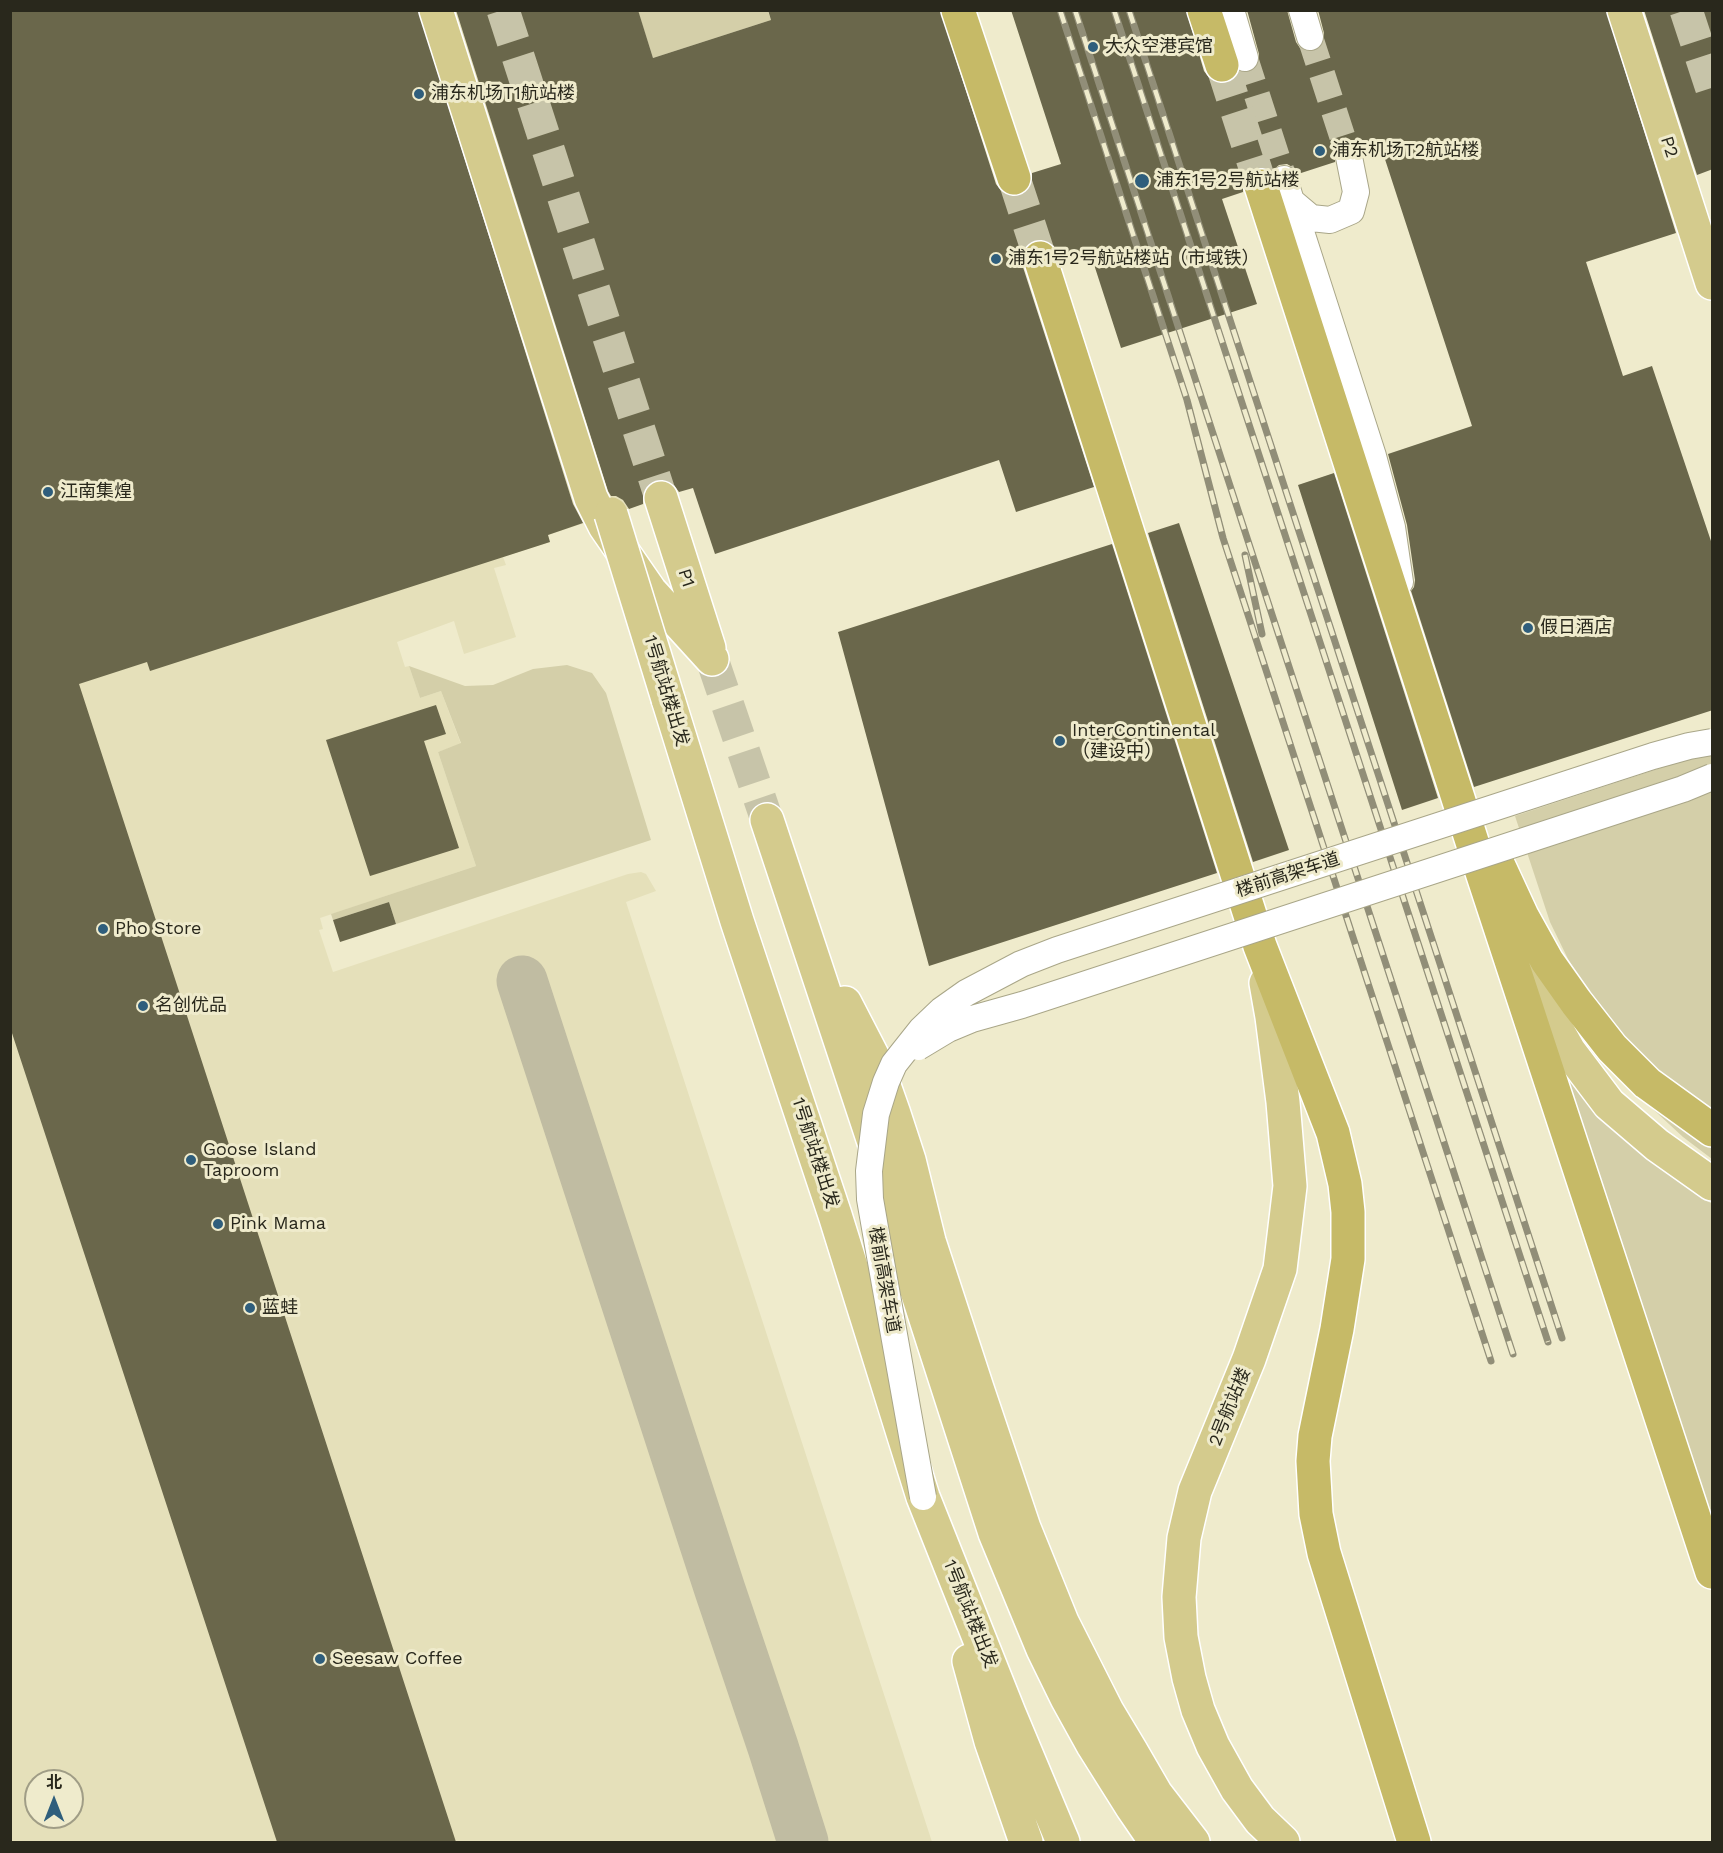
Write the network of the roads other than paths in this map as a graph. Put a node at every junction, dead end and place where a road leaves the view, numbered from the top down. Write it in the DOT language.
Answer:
graph roads {
  1 [pos="436,10"];
  2 [pos="958,10"];
  3 [pos="1204,10"];
  4 [pos="1231,10"];
  5 [pos="1302,10"];
  6 [pos="1624,10"];
  7 [pos="1310,37"];
  8 [pos="1234,61"];
  9 [pos="1349,157"];
  10 [pos="1014,178"];
  11 [pos="1279,189"];
  12 [pos="1040,258"];
  13 [pos="1713,283"];
  14 [pos="661,498"];
  15 [pos="611,514"];
  16 [pos="1436,730"];
  17 [pos="1713,742"];
  18 [pos="1713,777"];
  19 [pos="767,820"];
  20 [pos="1477,857"];
  21 [pos="807,940"];
  22 [pos="1260,946"];
  23 [pos="894,1064"];
  24 [pos="1713,1130"];
  25 [pos="875,1145"];
  26 [pos="1713,1184"];
  27 [pos="929,1241"];
  28 [pos="923,1497"];
  29 [pos="1713,1572"];
  30 [pos="1040,1784"];
  31 [pos="1026,1842"];
  32 [pos="1063,1842"];
  33 [pos="1071,1842"];
  34 [pos="1156,1842"];
  35 [pos="1193,1842"];
  36 [pos="1283,1842"];
  37 [pos="1414,1842"];
  1 -- 14 [label="main road, P1"];
  2 -- 10 [label="highway"];
  3 -- 8 [label="highway"];
  4 -- 8 [label="street"];
  5 -- 7 [label="street"];
  6 -- 13 [label="main road, P2"];
  9 -- 11 [label="street"];
  11 -- 16 [label="highway"];
  12 -- 22 [label="highway"];
  15 -- 28 [label="main road, 1号航站楼出发, bridge"];
  16 -- 20 [label="highway"];
  16 -- 24 [label="highway"];
  17 -- 23 [label="street, 楼前高架车道, bridge"];
  18 -- 23 [label="street, bridge"];
  19 -- 21 [label="main road"];
  20 -- 26 [label="main road"];
  20 -- 29 [label="highway"];
  21 -- 25 [label="main road"];
  21 -- 27 [label="main road"];
  22 -- 36 [label="main road, 2号航站楼"];
  22 -- 37 [label="highway"];
  23 -- 28 [label="street, 楼前高架车道, bridge"];
  25 -- 27 [label="main road"];
  25 -- 34 [label="main road"];
  27 -- 35 [label="main road"];
  28 -- 30 [label="main road, 1号航站楼出发"];
  28 -- 31 [label="main road"];
  30 -- 32 [label="main road"];
  30 -- 33 [label="main road"];
}
